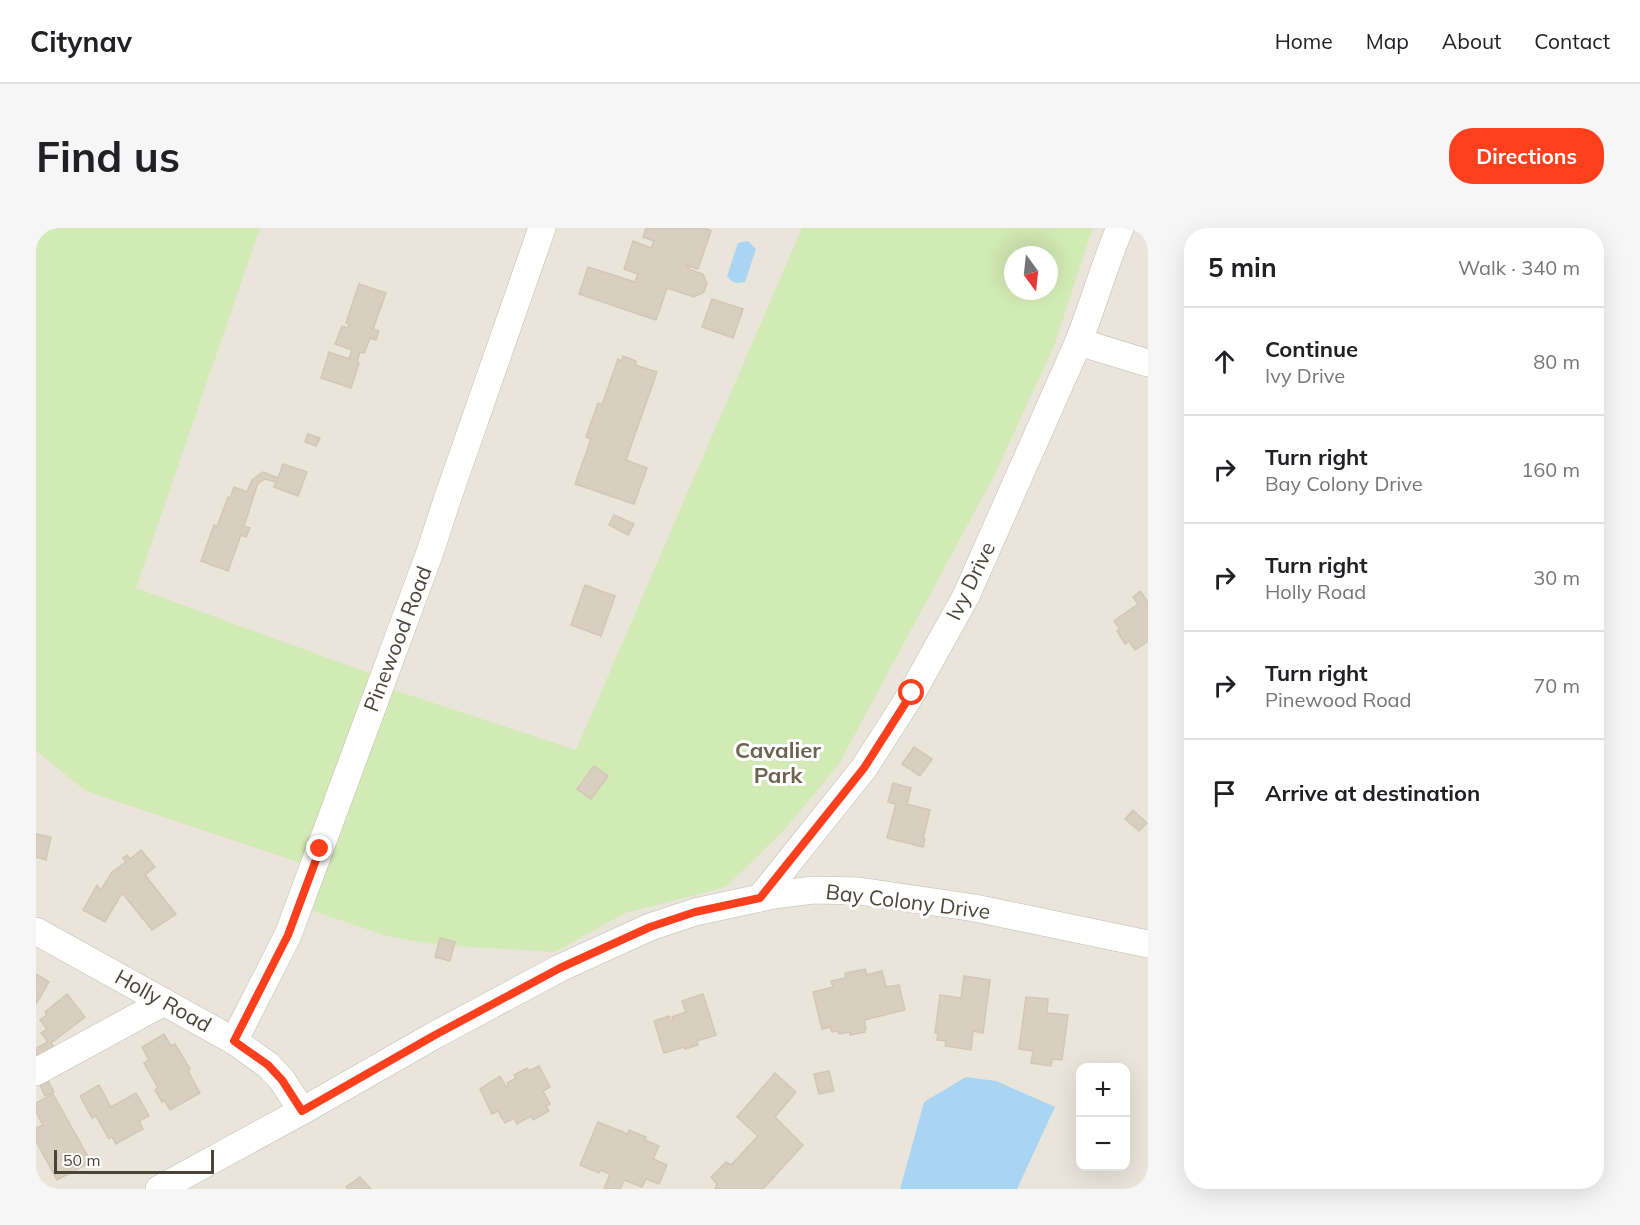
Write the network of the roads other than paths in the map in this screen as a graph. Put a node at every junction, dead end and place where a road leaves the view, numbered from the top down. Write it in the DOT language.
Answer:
graph roads {
  1 [pos="542,228"];
  2 [pos="1120,228"];
  3 [pos="1079,342"];
  4 [pos="1148,363"];
  5 [pos="760,898"];
  6 [pos="36,931"];
  7 [pos="1148,944"];
  8 [pos="164,1002"];
  9 [pos="234,1041"];
  10 [pos="36,1072"];
  11 [pos="302,1111"];
  12 [pos="159,1189"];
  1 -- 9 [label="street, Pinewood Road"];
  2 -- 3 [label="street, Ivy Drive"];
  3 -- 4 [label="street"];
  3 -- 5 [label="street, Ivy Drive"];
  5 -- 7 [label="street, Bay Colony Drive"];
  5 -- 11 [label="street, Bay Colony Drive"];
  6 -- 8 [label="street, Holly Road"];
  8 -- 9 [label="street, Holly Road"];
  8 -- 10 [label="street"];
  9 -- 11 [label="street, Holly Road"];
  11 -- 12 [label="street, Bay Colony Drive"];
}
